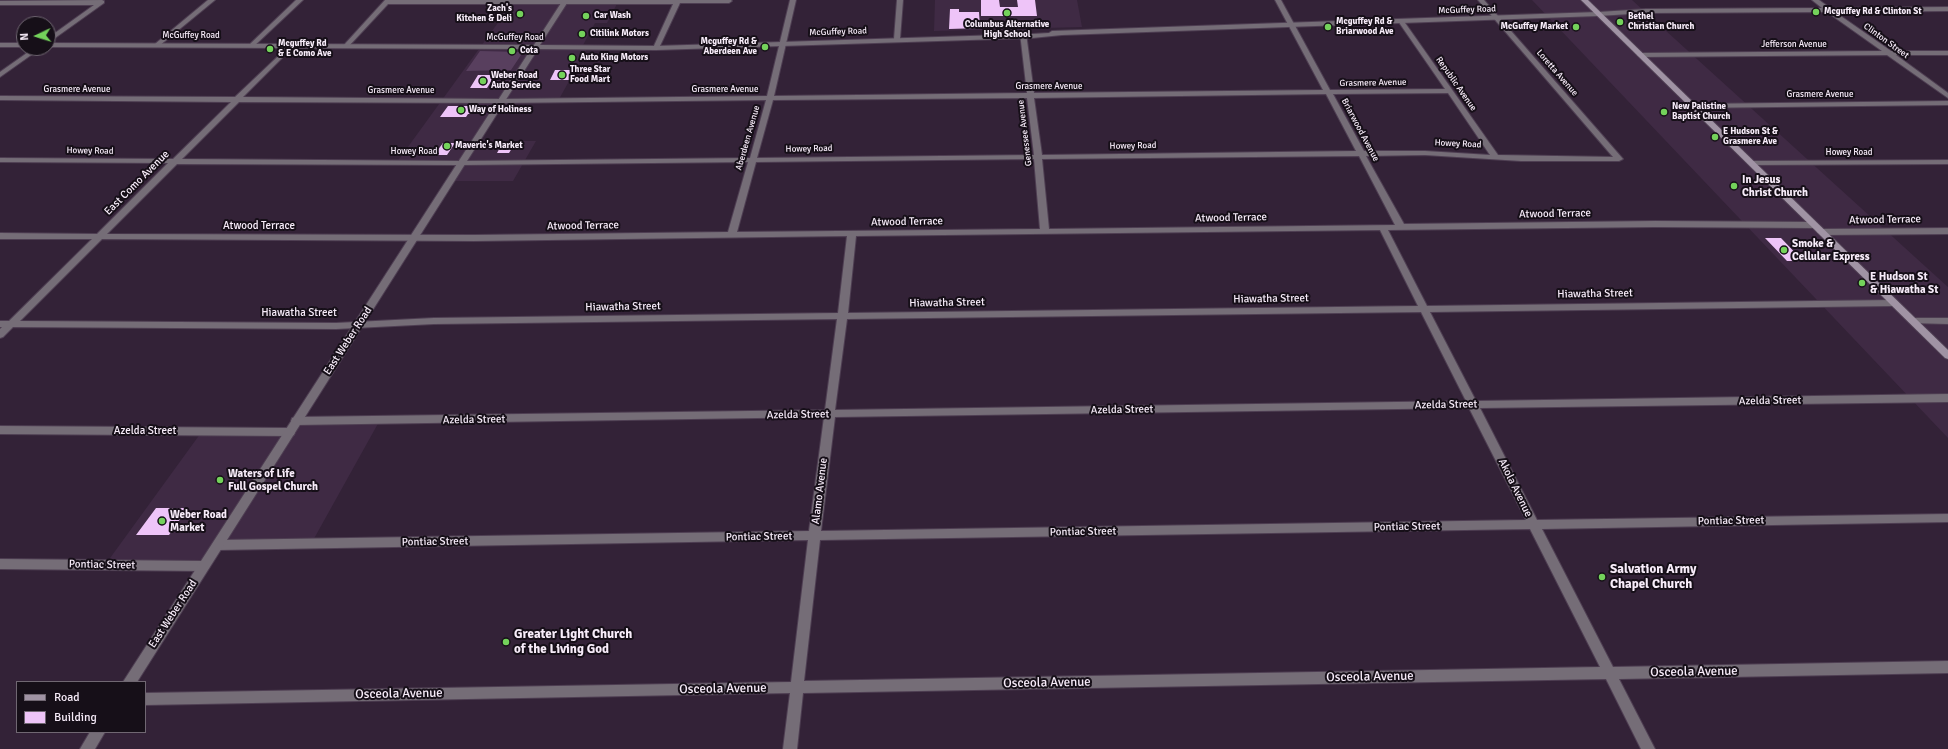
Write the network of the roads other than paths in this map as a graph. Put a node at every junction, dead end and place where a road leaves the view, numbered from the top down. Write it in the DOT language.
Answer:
graph roads {
  1 [pos="212,0"];
  2 [pos="300,0"];
  3 [pos="793,0"];
  4 [pos="900,0"];
  5 [pos="1278,0"];
  6 [pos="1481,0"];
  7 [pos="1584,0"];
  8 [pos="1814,0"];
  9 [pos="102,1"];
  10 [pos="387,1"];
  11 [pos="474,1"];
  12 [pos="565,1"];
  13 [pos="677,1"];
  14 [pos="729,1"];
  15 [pos="0,3"];
  16 [pos="1948,9"];
  17 [pos="1828,10"];
  18 [pos="1598,14"];
  19 [pos="1497,18"];
  20 [pos="1401,21"];
  21 [pos="1292,25"];
  22 [pos="56,35"];
  23 [pos="1024,35"];
  24 [pos="897,39"];
  25 [pos="783,43"];
  26 [pos="0,45"];
  27 [pos="16,45"];
  28 [pos="56,45"];
  29 [pos="157,45"];
  30 [pos="251,46"];
  31 [pos="291,46"];
  32 [pos="346,46"];
  33 [pos="536,47"];
  34 [pos="656,48"];
  35 [pos="1888,53"];
  36 [pos="1948,53"];
  37 [pos="1640,55"];
  38 [pos="27,56"];
  39 [pos="0,75"];
  40 [pos="1450,92"];
  41 [pos="1329,93"];
  42 [pos="1031,96"];
  43 [pos="1948,96"];
  44 [pos="0,98"];
  45 [pos="770,98"];
  46 [pos="238,99"];
  47 [pos="501,101"];
  48 [pos="1948,103"];
  49 [pos="1692,106"];
  50 [pos="1361,153"];
  51 [pos="1495,156"];
  52 [pos="1038,157"];
  53 [pos="1619,159"];
  54 [pos="0,160"];
  55 [pos="754,160"];
  56 [pos="174,162"];
  57 [pos="1948,162"];
  58 [pos="462,163"];
  59 [pos="1751,163"];
  60 [pos="1814,224"];
  61 [pos="1401,227"];
  62 [pos="1383,228"];
  63 [pos="1948,231"];
  64 [pos="1045,232"];
  65 [pos="1821,232"];
  66 [pos="852,234"];
  67 [pos="732,235"];
  68 [pos="0,236"];
  69 [pos="99,236"];
  70 [pos="414,238"];
  71 [pos="1894,303"];
  72 [pos="1424,308"];
  73 [pos="841,316"];
  74 [pos="1913,321"];
  75 [pos="1948,321"];
  76 [pos="0,324"];
  77 [pos="12,324"];
  78 [pos="359,324"];
  79 [pos="0,335"];
  80 [pos="1948,356"];
  81 [pos="1948,398"];
  82 [pos="1473,405"];
  83 [pos="830,414"];
  84 [pos="296,421"];
  85 [pos="0,430"];
  86 [pos="290,432"];
  87 [pos="1948,518"];
  88 [pos="1533,525"];
  89 [pos="815,536"];
  90 [pos="218,545"];
  91 [pos="0,564"];
  92 [pos="204,566"];
  93 [pos="1948,667"];
  94 [pos="1609,673"];
  95 [pos="131,681"];
  96 [pos="797,688"];
  97 [pos="146,698"];
  98 [pos="97,733"];
  99 [pos="87,749"];
  100 [pos="790,749"];
  101 [pos="1648,749"];
  1 -- 29 [label="street"];
  2 -- 30 [label="street"];
  3 -- 25 [label="street, Aberdeen Avenue"];
  4 -- 24 [label="street"];
  5 -- 21 [label="street, Briarwood Avenue"];
  6 -- 19 [label="street, Loretta Avenue"];
  7 -- 18 [label="main road"];
  8 -- 17 [label="street, Clinton Street"];
  9 -- 15 [label="street"];
  9 -- 22 [label="street"];
  10 -- 11 [label="street"];
  10 -- 32 [label="street"];
  11 -- 12 [label="street"];
  12 -- 13 [label="street"];
  12 -- 33 [label="street, East Weber Road"];
  13 -- 14 [label="street"];
  13 -- 34 [label="street"];
  16 -- 17 [label="street, McGuffey Road"];
  17 -- 18 [label="street, McGuffey Road"];
  17 -- 35 [label="street, Clinton Street"];
  18 -- 19 [label="street, McGuffey Road"];
  18 -- 37 [label="main road"];
  19 -- 20 [label="street, McGuffey Road"];
  19 -- 53 [label="street, Loretta Avenue"];
  20 -- 21 [label="street, McGuffey Road"];
  20 -- 40 [label="street, Republic Avenue"];
  21 -- 23 [label="street, McGuffey Road"];
  21 -- 41 [label="street, Briarwood Avenue"];
  23 -- 24 [label="street, McGuffey Road"];
  23 -- 42 [label="street, Genessee Avenue"];
  24 -- 25 [label="street, McGuffey Road"];
  25 -- 34 [label="street, McGuffey Road"];
  25 -- 45 [label="street, Aberdeen Avenue"];
  26 -- 27 [label="street"];
  28 -- 29 [label="street, McGuffey Road"];
  29 -- 30 [label="street, McGuffey Road"];
  30 -- 31 [label="street, McGuffey Road"];
  31 -- 32 [label="street, McGuffey Road"];
  31 -- 46 [label="street, East Como Avenue"];
  32 -- 33 [label="street, McGuffey Road"];
  33 -- 34 [label="street, McGuffey Road"];
  33 -- 47 [label="street, East Weber Road"];
  35 -- 36 [label="street, Jefferson Avenue"];
  35 -- 37 [label="street, Jefferson Avenue"];
  35 -- 43 [label="street, Clinton Street"];
  37 -- 49 [label="main road"];
  38 -- 39 [label="street"];
  40 -- 41 [label="street, Grasmere Avenue"];
  40 -- 51 [label="street, Republic Avenue"];
  41 -- 42 [label="street, Grasmere Avenue"];
  41 -- 50 [label="street, Briarwood Avenue"];
  42 -- 45 [label="street, Grasmere Avenue"];
  42 -- 52 [label="street, Genessee Avenue"];
  44 -- 46 [label="street, Grasmere Avenue"];
  45 -- 47 [label="street, Grasmere Avenue"];
  45 -- 55 [label="street, Aberdeen Avenue"];
  46 -- 47 [label="street, Grasmere Avenue"];
  46 -- 56 [label="street, East Como Avenue"];
  47 -- 58 [label="street, East Weber Road"];
  48 -- 49 [label="street, Grasmere Avenue"];
  49 -- 59 [label="main road"];
  50 -- 51 [label="street, Howey Road"];
  50 -- 52 [label="street, Howey Road"];
  50 -- 61 [label="street, Briarwood Avenue"];
  51 -- 53 [label="street, Howey Road"];
  52 -- 55 [label="street, Howey Road"];
  52 -- 64 [label="street, Genessee Avenue"];
  54 -- 56 [label="street, Howey Road"];
  55 -- 58 [label="street, Howey Road"];
  55 -- 67 [label="street, Aberdeen Avenue"];
  56 -- 58 [label="street, Howey Road"];
  56 -- 69 [label="street, East Como Avenue"];
  57 -- 59 [label="street, Howey Road"];
  58 -- 70 [label="street, East Weber Road"];
  59 -- 60 [label="main road"];
  60 -- 61 [label="street, Atwood Terrace"];
  60 -- 65 [label="main road"];
  61 -- 62 [label="street, Atwood Terrace"];
  62 -- 64 [label="street, Atwood Terrace"];
  62 -- 72 [label="street, Akola Avenue"];
  63 -- 65 [label="street, Atwood Terrace"];
  64 -- 66 [label="street, Atwood Terrace"];
  65 -- 71 [label="main road"];
  66 -- 67 [label="street, Atwood Terrace"];
  66 -- 73 [label="street, Alamo Avenue"];
  67 -- 70 [label="street, Atwood Terrace"];
  68 -- 69 [label="street, Atwood Terrace"];
  69 -- 70 [label="street, Atwood Terrace"];
  69 -- 77 [label="street, East Como Avenue"];
  70 -- 78 [label="street, East Weber Road"];
  71 -- 72 [label="street, Hiawatha Street"];
  71 -- 74 [label="main road"];
  72 -- 73 [label="street, Hiawatha Street"];
  72 -- 82 [label="street, Akola Avenue"];
  73 -- 78 [label="street, Hiawatha Street"];
  73 -- 83 [label="street, Alamo Avenue"];
  74 -- 75 [label="street"];
  74 -- 80 [label="main road"];
  76 -- 77 [label="street, Hiawatha Street"];
  77 -- 78 [label="street, Hiawatha Street"];
  77 -- 79 [label="street, East Como Avenue"];
  78 -- 84 [label="street, East Weber Road"];
  81 -- 82 [label="street, Azelda Street"];
  82 -- 83 [label="street, Azelda Street"];
  82 -- 88 [label="street, Akola Avenue"];
  83 -- 84 [label="street, Azelda Street"];
  83 -- 89 [label="street, Alamo Avenue"];
  84 -- 86 [label="street, East Weber Road"];
  85 -- 86 [label="street, Azelda Street"];
  86 -- 90 [label="street, East Weber Road"];
  87 -- 88 [label="street, Pontiac Street"];
  88 -- 89 [label="street, Pontiac Street"];
  88 -- 94 [label="street, Akola Avenue"];
  89 -- 90 [label="street, Pontiac Street"];
  89 -- 96 [label="street, Alamo Avenue"];
  90 -- 92 [label="street, East Weber Road"];
  91 -- 92 [label="street, Pontiac Street"];
  92 -- 95 [label="street, East Weber Road"];
  93 -- 94 [label="street, Osceola Avenue"];
  94 -- 96 [label="street, Osceola Avenue"];
  94 -- 101 [label="street, Akola Avenue"];
  96 -- 97 [label="street, Osceola Avenue"];
  96 -- 100 [label="street, Alamo Avenue"];
  98 -- 99 [label="street"];
}
